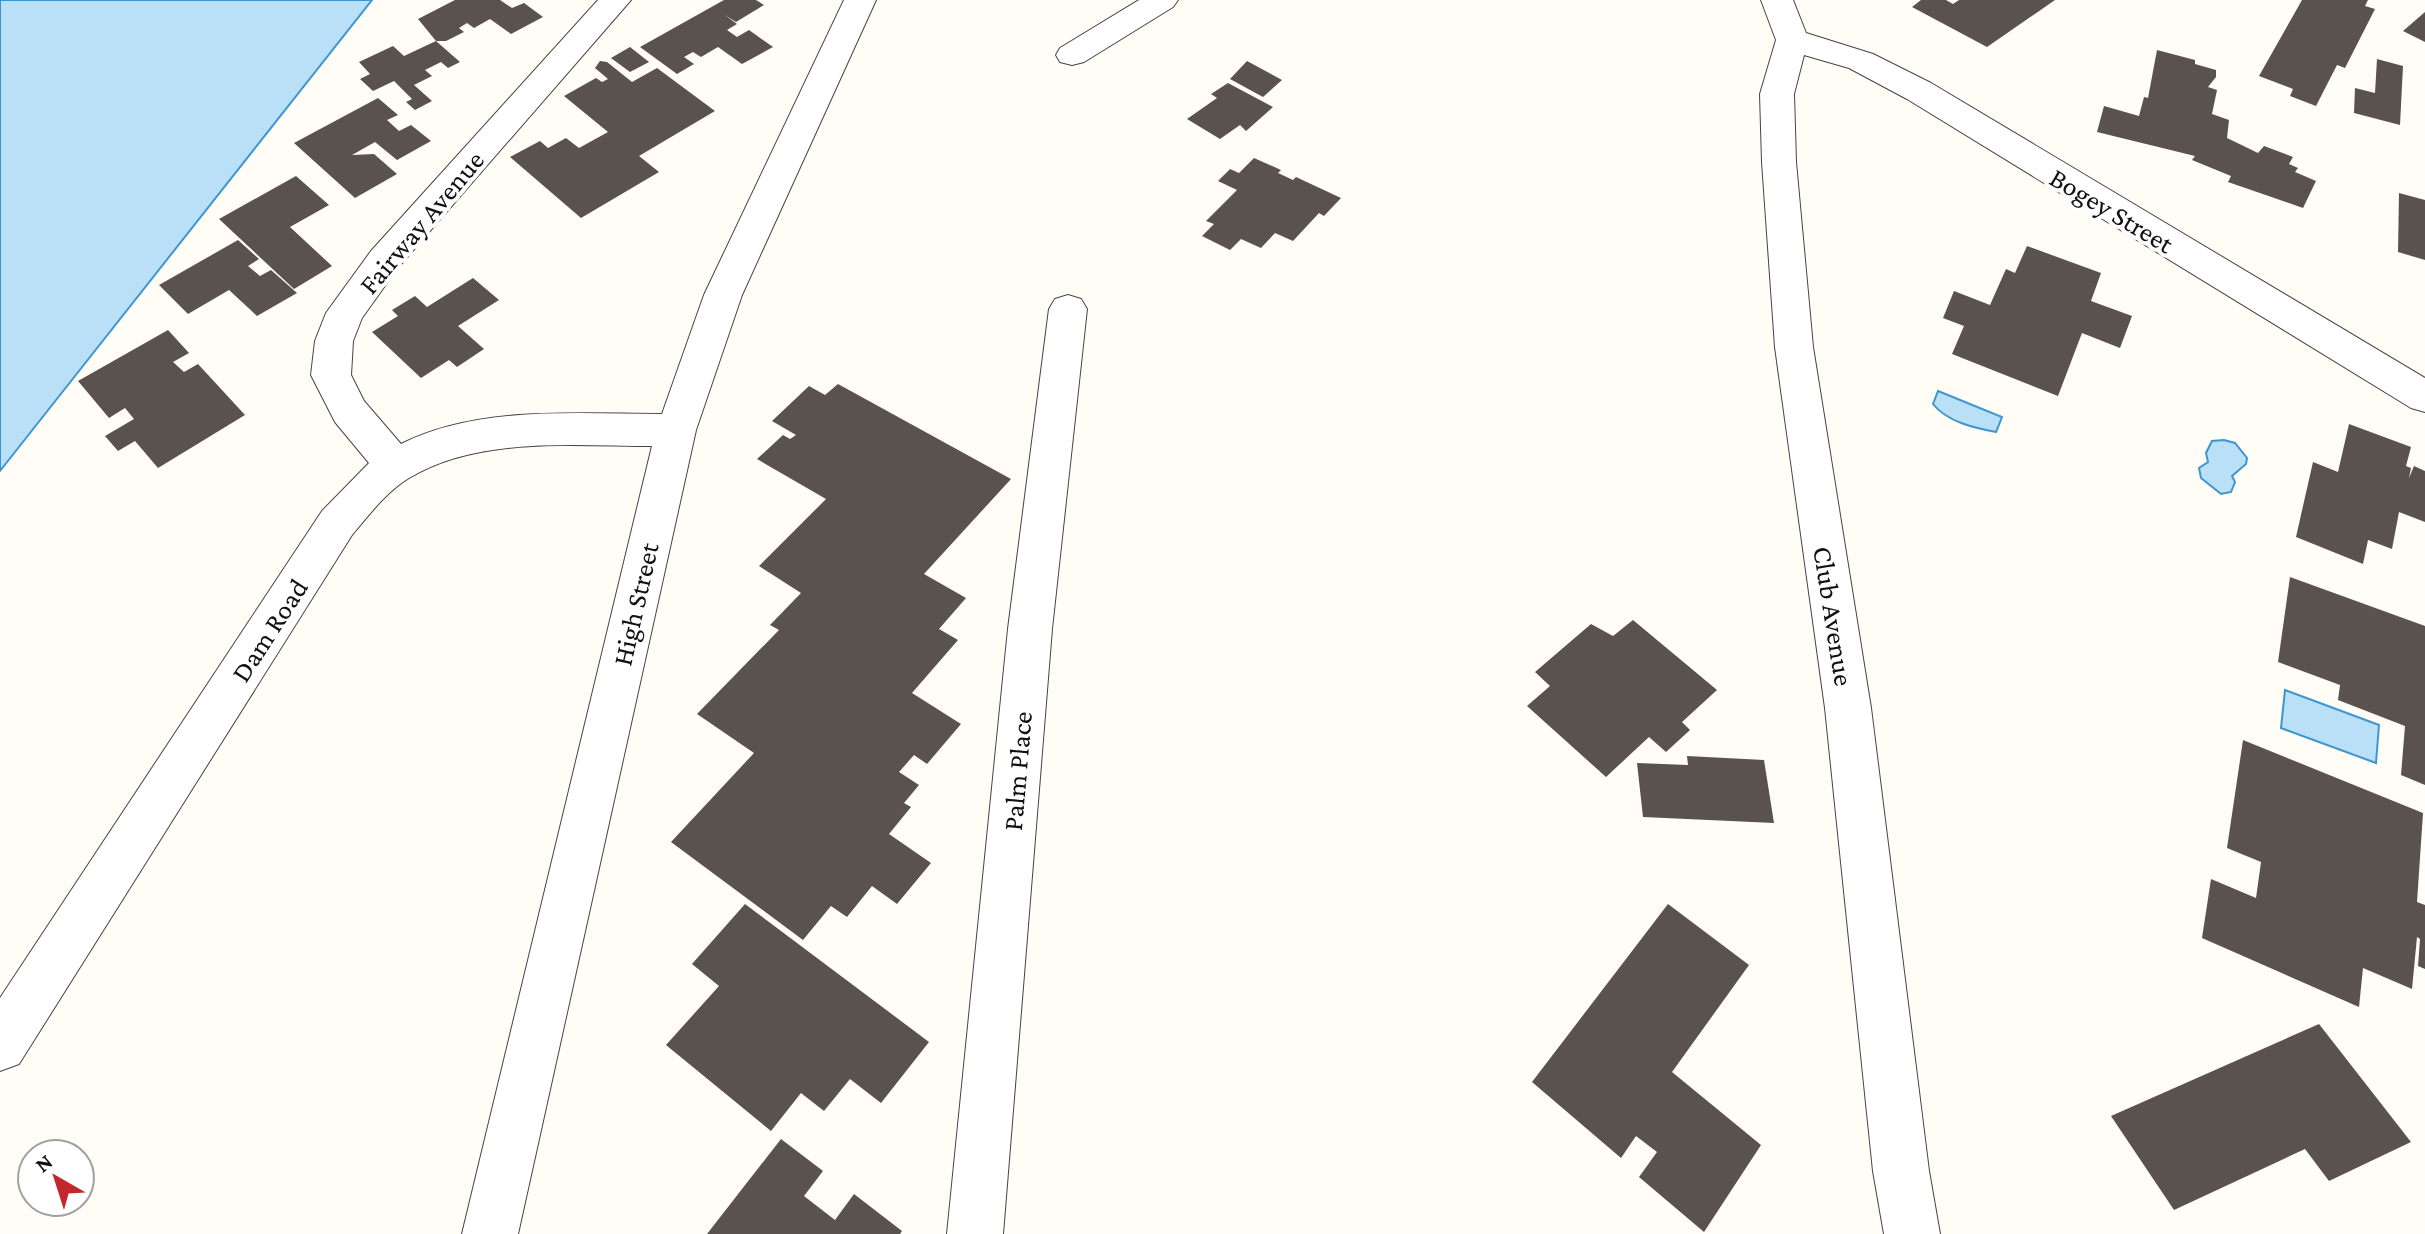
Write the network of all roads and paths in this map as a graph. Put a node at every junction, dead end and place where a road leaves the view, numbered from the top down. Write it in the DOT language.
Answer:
graph roads {
  1 [pos="615,0"];
  2 [pos="860,0"];
  3 [pos="1162,0"];
  4 [pos="1784,20"];
  5 [pos="1072,55"];
  6 [pos="1068,309"];
  7 [pos="2425,397"];
  8 [pos="676,430"];
  9 [pos="395,466"];
  10 [pos="0,1045"];
  11 [pos="490,1234"];
  12 [pos="975,1234"];
  13 [pos="1912,1234"];
  1 -- 9 [label="street, Fairway Avenue"];
  2 -- 8 [label="street, High Street"];
  3 -- 5 [label="street"];
  4 -- 7 [label="street, Bogey Street"];
  4 -- 13 [label="street, Club Avenue"];
  6 -- 12 [label="street, Palm Place"];
  8 -- 9 [label="street, Dam Road"];
  8 -- 11 [label="street, High Street"];
  9 -- 10 [label="street, Dam Road"];
}
